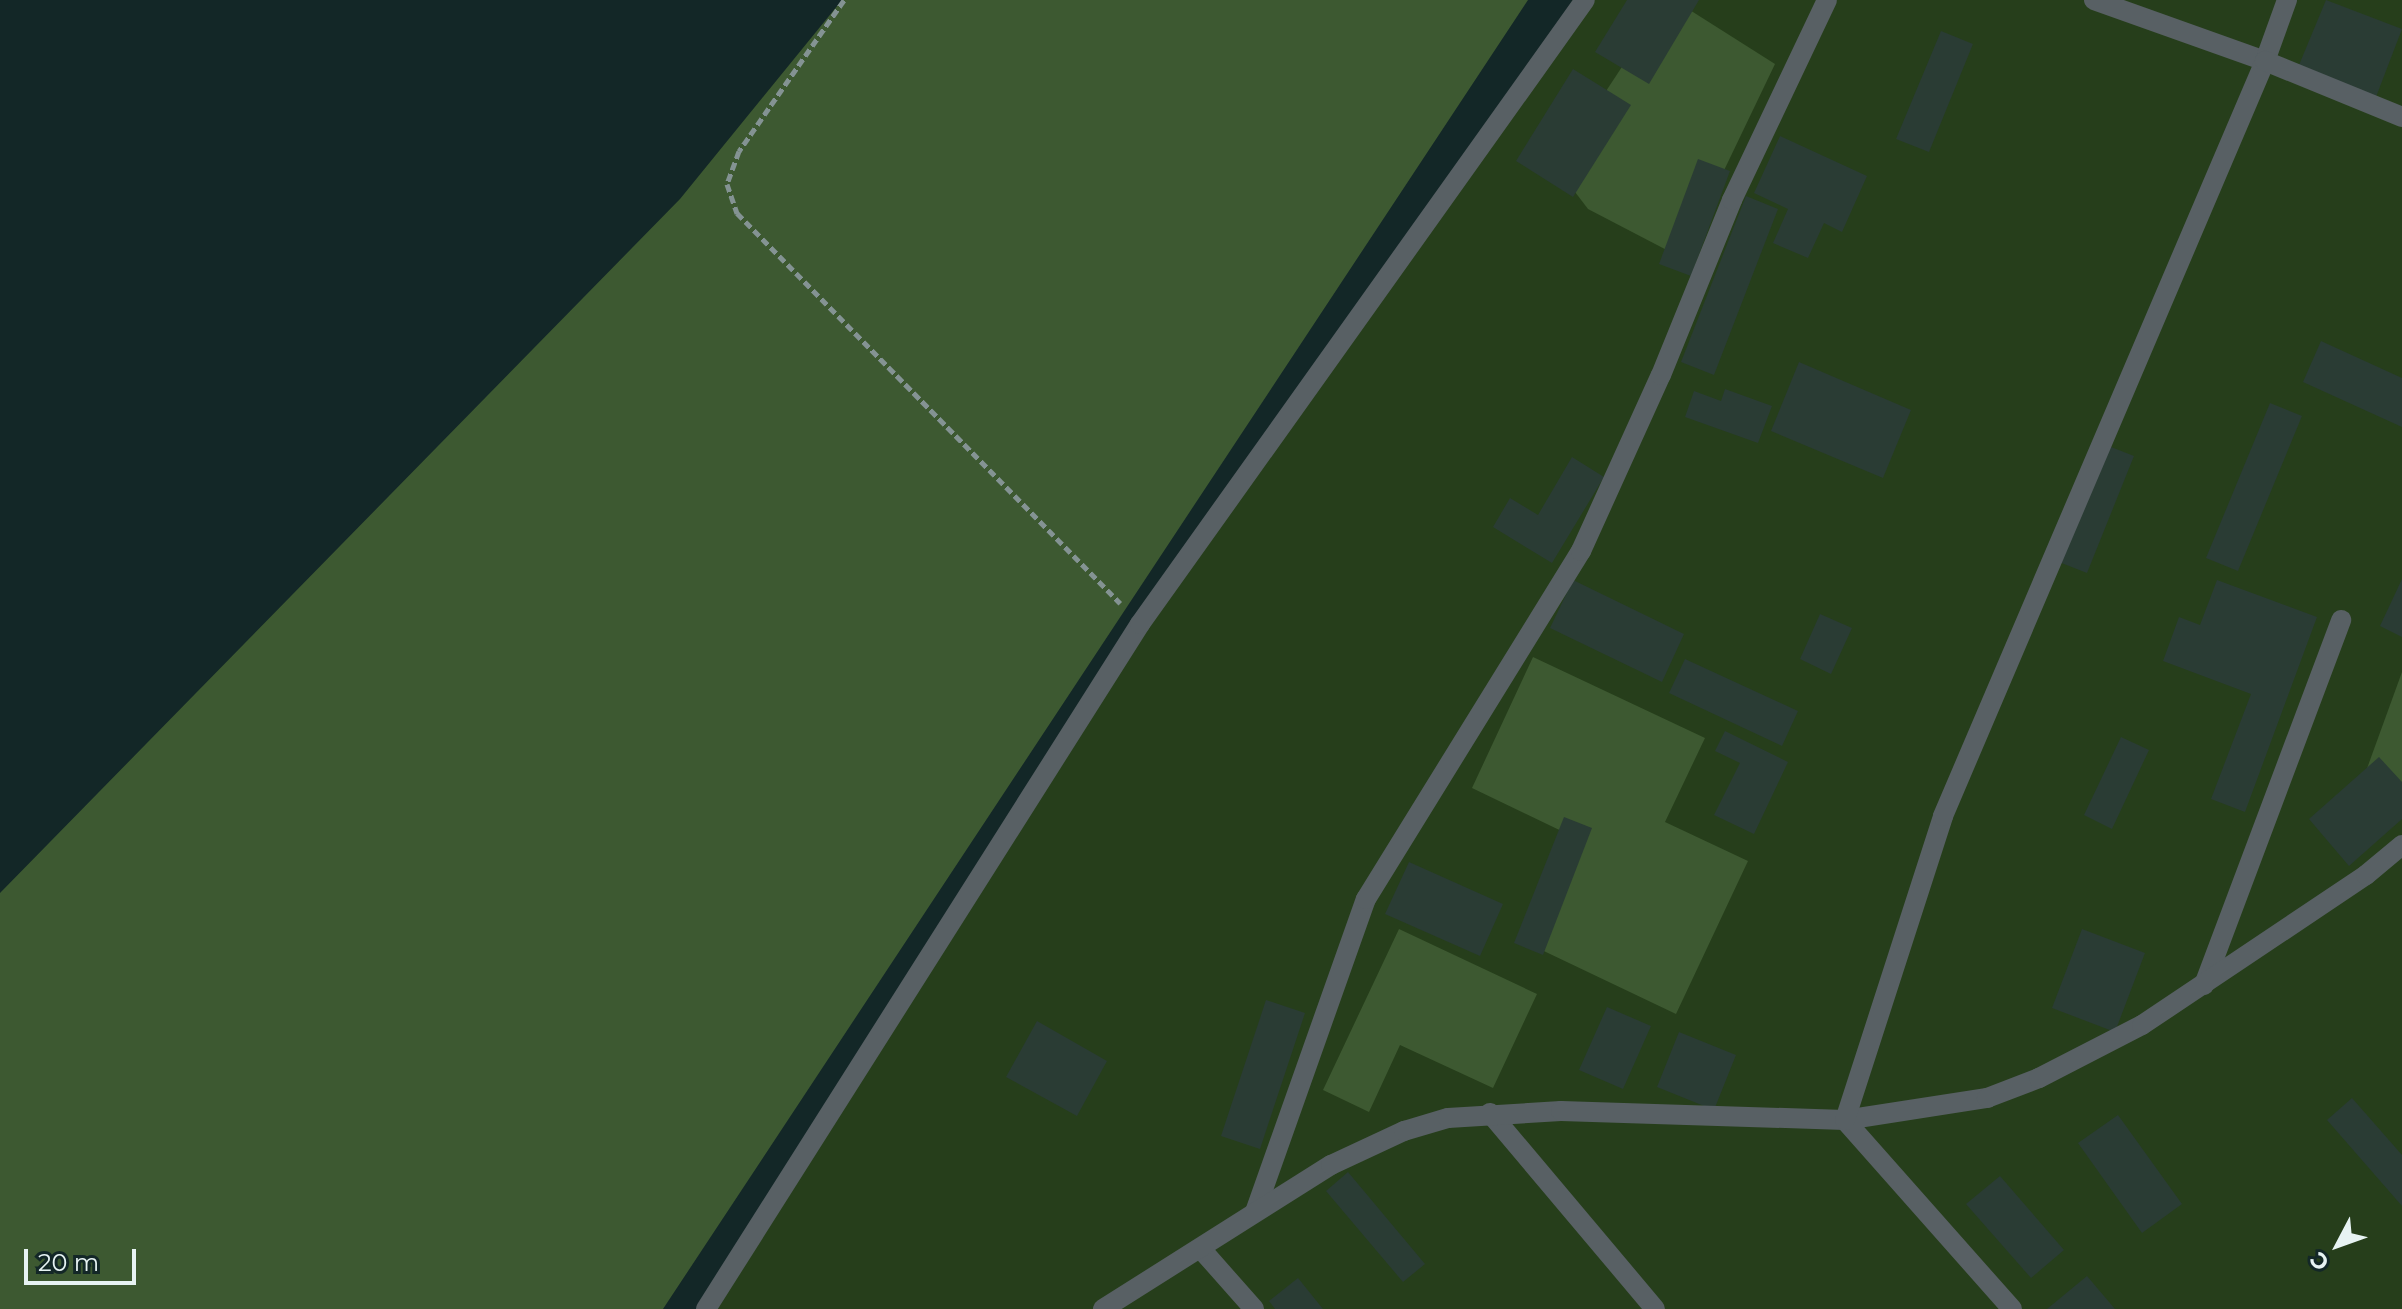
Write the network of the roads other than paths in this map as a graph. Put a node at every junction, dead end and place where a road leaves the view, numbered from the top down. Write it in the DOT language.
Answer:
graph roads {
  1 [pos="1585,0"];
  2 [pos="1827,0"];
  3 [pos="2094,0"];
  4 [pos="2287,0"];
  5 [pos="2265,61"];
  6 [pos="2402,117"];
  7 [pos="2341,620"];
  8 [pos="2402,845"];
  9 [pos="2204,985"];
  10 [pos="1490,1113"];
  11 [pos="1845,1120"];
  12 [pos="1255,1212"];
  13 [pos="1201,1249"];
  14 [pos="706,1309"];
  15 [pos="1103,1309"];
  16 [pos="1254,1309"];
  17 [pos="1655,1309"];
  18 [pos="2012,1309"];
  1 -- 14 [label="street"];
  2 -- 12 [label="street"];
  3 -- 5 [label="street"];
  4 -- 5 [label="street"];
  5 -- 6 [label="street"];
  5 -- 11 [label="street"];
  7 -- 9 [label="street"];
  8 -- 9 [label="street"];
  9 -- 11 [label="street"];
  10 -- 11 [label="street"];
  10 -- 12 [label="street"];
  10 -- 17 [label="street"];
  11 -- 18 [label="street"];
  12 -- 13 [label="street"];
  13 -- 15 [label="street"];
  13 -- 16 [label="street"];
}
